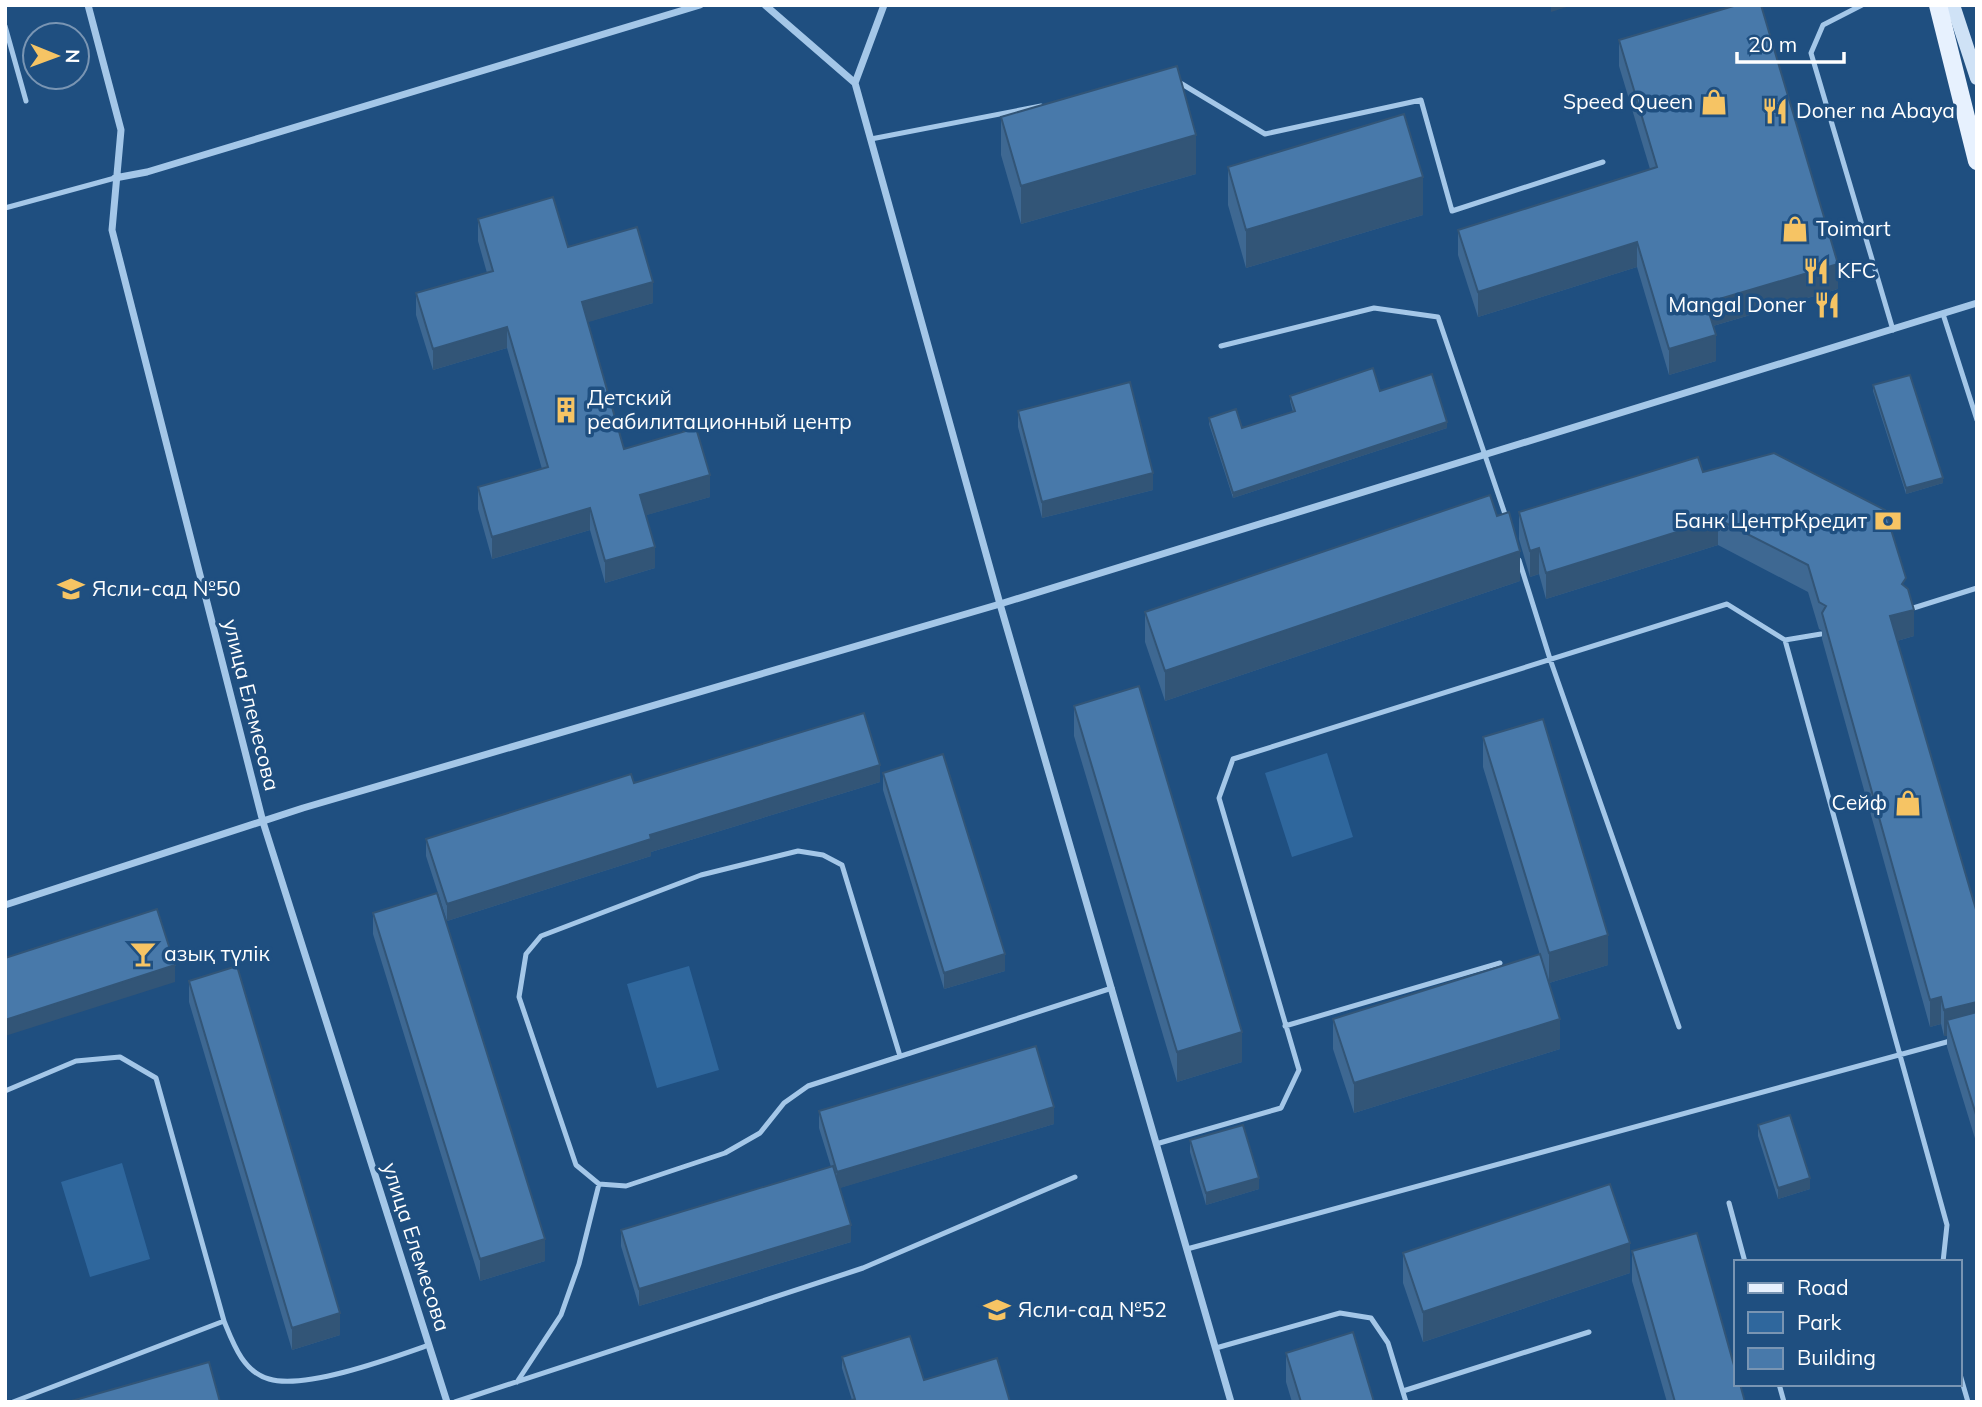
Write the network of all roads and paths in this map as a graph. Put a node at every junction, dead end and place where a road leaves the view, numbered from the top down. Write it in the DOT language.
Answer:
graph roads {
  1 [pos="88,5"];
  2 [pos="699,5"];
  3 [pos="765,5"];
  4 [pos="884,5"];
  5 [pos="1862,5"];
  6 [pos="1938,5"];
  7 [pos="1953,5"];
  8 [pos="5,26"];
  9 [pos="1977,78"];
  10 [pos="855,83"];
  11 [pos="1162,83"];
  12 [pos="26,101"];
  13 [pos="1043,106"];
  14 [pos="871,139"];
  15 [pos="1977,161"];
  16 [pos="1603,162"];
  17 [pos="115,178"];
  18 [pos="5,208"];
  19 [pos="1977,303"];
  20 [pos="1943,314"];
  21 [pos="1893,330"];
  22 [pos="1221,346"];
  23 [pos="1977,420"];
  24 [pos="1487,454"];
  25 [pos="1509,528"];
  26 [pos="1518,554"];
  27 [pos="1977,588"];
  28 [pos="1000,604"];
  29 [pos="1907,610"];
  30 [pos="1821,634"];
  31 [pos="1785,640"];
  32 [pos="1550,659"];
  33 [pos="263,822"];
  34 [pos="5,905"];
  35 [pos="1500,963"];
  36 [pos="1112,988"];
  37 [pos="1285,1026"];
  38 [pos="1679,1027"];
  39 [pos="1964,1037"];
  40 [pos="1899,1055"];
  41 [pos="900,1056"];
  42 [pos="5,1091"];
  43 [pos="1156,1144"];
  44 [pos="1075,1177"];
  45 [pos="599,1184"];
  46 [pos="1729,1203"];
  47 [pos="1187,1249"];
  48 [pos="1744,1260"];
  49 [pos="1943,1260"];
  50 [pos="224,1321"];
  51 [pos="1589,1332"];
  52 [pos="429,1345"];
  53 [pos="1216,1348"];
  54 [pos="1961,1378"];
  55 [pos="517,1382"];
  56 [pos="1403,1391"];
  57 [pos="13,1402"];
  58 [pos="447,1402"];
  59 [pos="456,1402"];
  60 [pos="1231,1402"];
  61 [pos="1406,1402"];
  62 [pos="1968,1402"];
  1 -- 17 [label="street, улица Елемесова"];
  2 -- 17 [label="street"];
  3 -- 10 [label="street"];
  4 -- 10 [label="street"];
  5 -- 21 [label="lane"];
  6 -- 15 [label="main road"];
  7 -- 9 [label="main road"];
  8 -- 12 [label="lane"];
  10 -- 14 [label="street"];
  11 -- 16 [label="lane"];
  13 -- 14 [label="lane"];
  14 -- 28 [label="street"];
  17 -- 18 [label="lane"];
  17 -- 33 [label="street, улица Елемесова"];
  19 -- 20 [label="street"];
  20 -- 21 [label="street"];
  20 -- 23 [label="lane"];
  21 -- 24 [label="street"];
  22 -- 24 [label="lane"];
  24 -- 25 [label="lane"];
  24 -- 28 [label="street"];
  26 -- 32 [label="lane"];
  27 -- 29 [label="lane"];
  28 -- 33 [label="street"];
  28 -- 36 [label="street"];
  30 -- 31 [label="lane"];
  31 -- 32 [label="lane"];
  31 -- 40 [label="lane"];
  32 -- 37 [label="lane"];
  32 -- 38 [label="lane"];
  33 -- 34 [label="street"];
  33 -- 52 [label="street, улица Елемесова"];
  35 -- 37 [label="lane"];
  36 -- 41 [label="lane"];
  36 -- 43 [label="street"];
  37 -- 43 [label="lane"];
  39 -- 40 [label="lane"];
  40 -- 47 [label="lane"];
  40 -- 49 [label="lane"];
  41 -- 45 [label="lane"];
  41 -- 45 [label="lane"];
  42 -- 50 [label="lane"];
  43 -- 47 [label="street"];
  44 -- 55 [label="lane"];
  45 -- 55 [label="lane"];
  46 -- 48 [label="lane"];
  47 -- 53 [label="street"];
  50 -- 52 [label="lane"];
  50 -- 57 [label="lane"];
  51 -- 56 [label="lane"];
  52 -- 58 [label="street, улица Елемесова"];
  53 -- 56 [label="lane"];
  53 -- 60 [label="street"];
  54 -- 62 [label="lane"];
  55 -- 59 [label="lane"];
  56 -- 61 [label="lane"];
}
